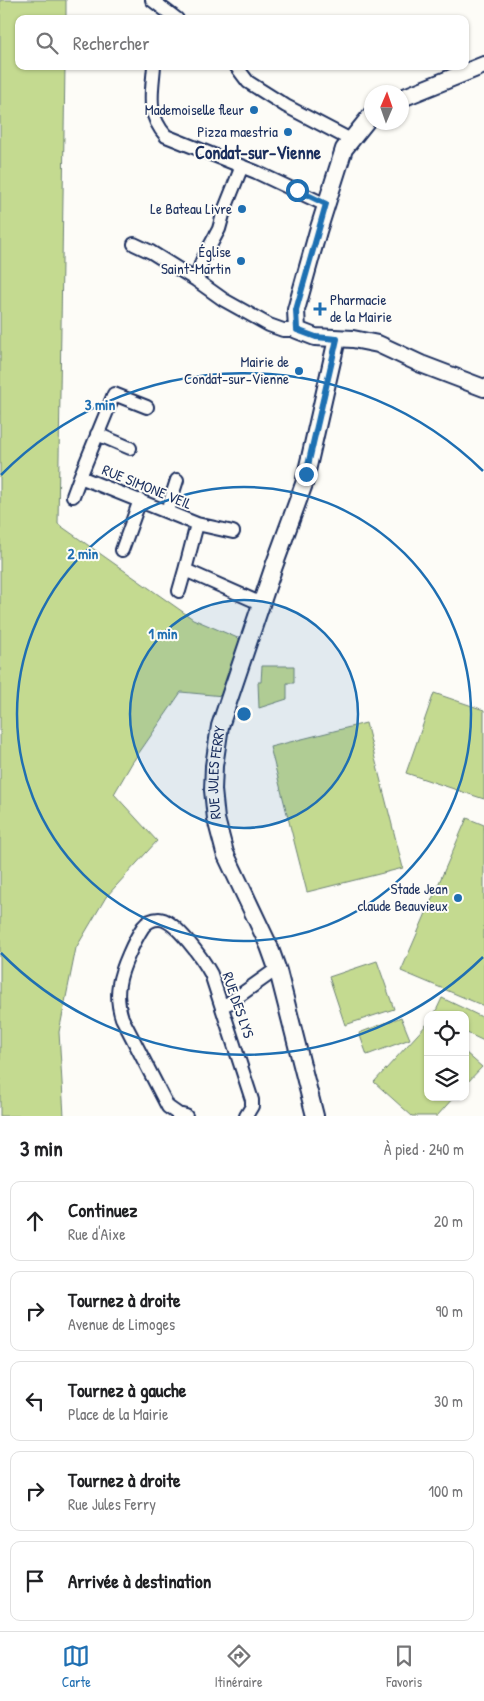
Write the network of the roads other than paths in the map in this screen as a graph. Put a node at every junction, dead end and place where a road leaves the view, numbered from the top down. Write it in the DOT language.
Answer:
graph roads {
  1 [pos="157,9"];
  2 [pos="170,15"];
  3 [pos="484,65"];
  4 [pos="154,70"];
  5 [pos="239,70"];
  6 [pos="409,95"];
  7 [pos="364,123"];
  8 [pos="350,140"];
  9 [pos="242,166"];
  10 [pos="326,204"];
  11 [pos="134,244"];
  12 [pos="196,280"];
  13 [pos="297,330"];
  14 [pos="337,339"];
  15 [pos="484,388"];
  16 [pos="147,407"];
  17 [pos="97,434"];
  18 [pos="130,448"];
  19 [pos="80,477"];
  20 [pos="177,480"];
  21 [pos="73,496"];
  22 [pos="140,500"];
  23 [pos="167,511"];
  24 [pos="198,524"];
  25 [pos="233,532"];
  26 [pos="122,550"];
  27 [pos="186,570"];
  28 [pos="179,591"];
  29 [pos="262,604"];
  30 [pos="278,970"];
  31 [pos="222,1006"];
  32 [pos="186,1116"];
  33 [pos="246,1116"];
  34 [pos="315,1116"];
  1 -- 2 [label="street"];
  3 -- 6 [label="main road"];
  4 -- 9 [label="street"];
  5 -- 8 [label="street"];
  7 -- 8 [label="main road"];
  8 -- 10 [label="main road"];
  9 -- 10 [label="street"];
  9 -- 12 [label="street"];
  10 -- 13 [label="main road"];
  11 -- 12 [label="street"];
  12 -- 13 [label="street"];
  13 -- 14 [label="main road"];
  14 -- 15 [label="main road"];
  14 -- 29 [label="main road, RUE JULES FERRY"];
  16 -- 17 [label="street, RUE SIMONE VEIL"];
  17 -- 18 [label="street"];
  17 -- 19 [label="street, RUE SIMONE VEIL"];
  19 -- 21 [label="street"];
  19 -- 22 [label="street, RUE SIMONE VEIL"];
  20 -- 23 [label="street"];
  22 -- 23 [label="street, RUE SIMONE VEIL"];
  22 -- 26 [label="street"];
  23 -- 24 [label="street, RUE SIMONE VEIL"];
  24 -- 25 [label="street"];
  24 -- 27 [label="street, RUE SIMONE VEIL"];
  27 -- 28 [label="street, RUE SIMONE VEIL"];
  27 -- 29 [label="street"];
  29 -- 30 [label="main road, RUE JULES FERRY"];
  30 -- 31 [label="street"];
  30 -- 34 [label="main road, RUE JULES FERRY"];
  31 -- 32 [label="street, RUE DES LYS"];
  31 -- 33 [label="street, RUE DES LYS"];
}
